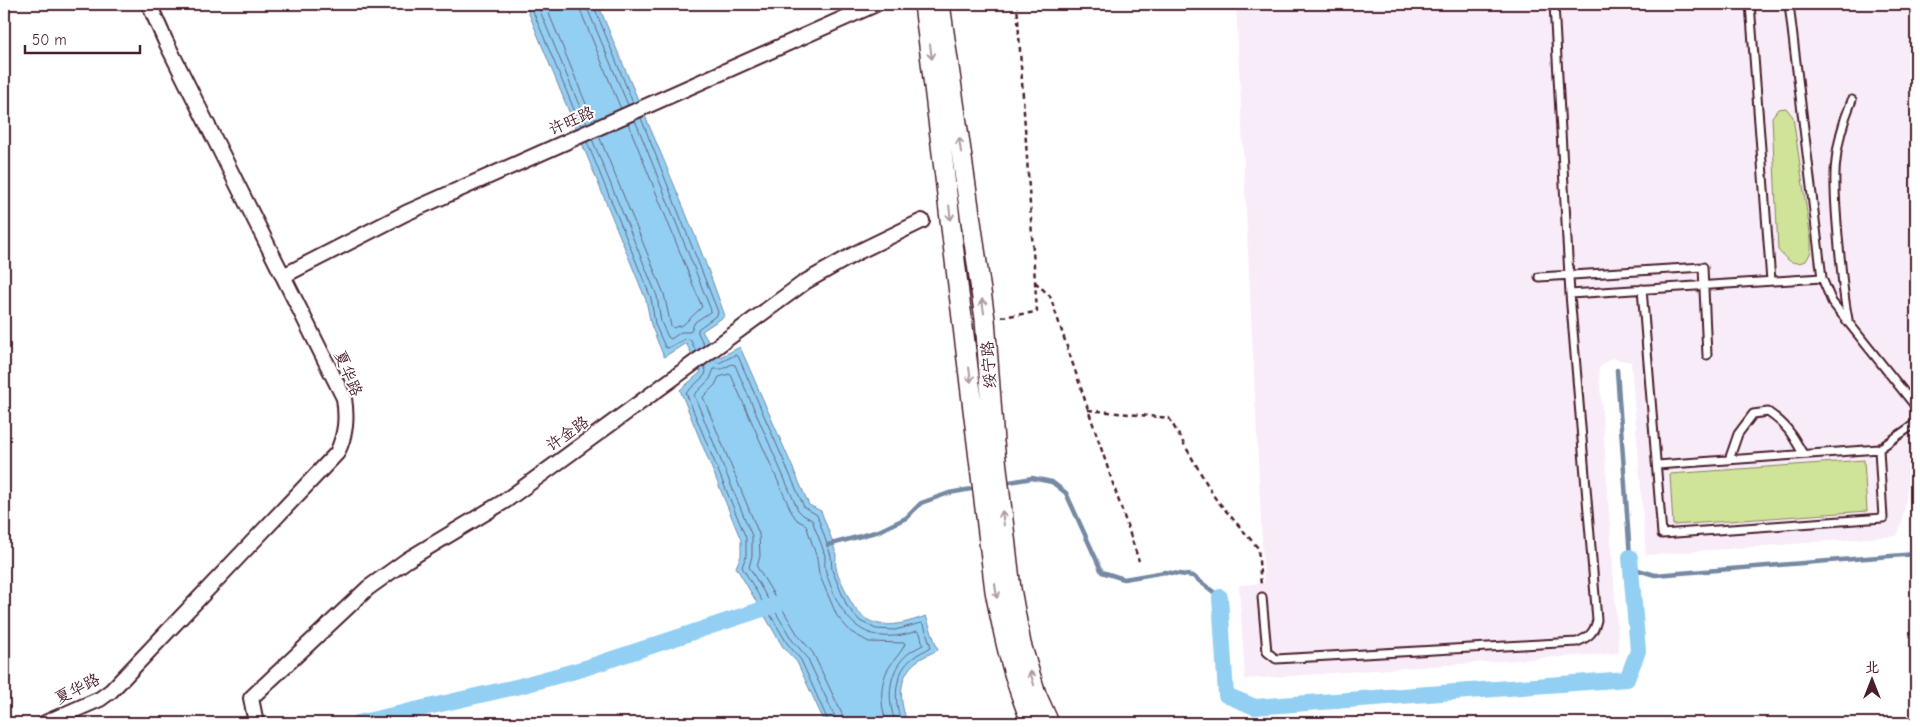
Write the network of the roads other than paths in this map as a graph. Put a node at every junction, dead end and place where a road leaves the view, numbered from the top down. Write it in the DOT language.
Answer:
graph roads {
  1 [pos="149,4"];
  2 [pos="876,4"];
  3 [pos="924,4"];
  4 [pos="940,4"];
  5 [pos="1554,4"];
  6 [pos="1750,4"];
  7 [pos="1789,4"];
  8 [pos="1852,100"];
  9 [pos="922,221"];
  10 [pos="1569,275"];
  11 [pos="283,276"];
  12 [pos="1539,277"];
  13 [pos="1822,278"];
  14 [pos="1771,281"];
  15 [pos="1704,285"];
  16 [pos="1642,289"];
  17 [pos="1570,294"];
  18 [pos="1849,322"];
  19 [pos="1707,355"];
  20 [pos="1916,407"];
  21 [pos="1916,423"];
  22 [pos="986,444"];
  23 [pos="1880,449"];
  24 [pos="1803,454"];
  25 [pos="1729,460"];
  26 [pos="1657,465"];
  27 [pos="991,488"];
  28 [pos="1262,597"];
  29 [pos="255,722"];
  30 [pos="45,723"];
  31 [pos="1032,723"];
  32 [pos="1049,723"];
  1 -- 11 [label="street, 夏华路"];
  2 -- 11 [label="street, 许旺路"];
  3 -- 22 [label="main road, 绥宁路, one-way"];
  22 -- 4 [label="main road, 绥宁路, one-way"];
  5 -- 10 [label="lane"];
  6 -- 14 [label="lane"];
  7 -- 13 [label="lane"];
  8 -- 18 [label="lane"];
  9 -- 29 [label="street, 许金路"];
  10 -- 12 [label="lane"];
  10 -- 15 [label="lane"];
  10 -- 17 [label="lane"];
  11 -- 30 [label="street, 夏华路"];
  13 -- 14 [label="lane"];
  13 -- 18 [label="lane"];
  14 -- 15 [label="lane"];
  15 -- 16 [label="lane"];
  15 -- 19 [label="lane"];
  16 -- 17 [label="lane"];
  16 -- 26 [label="lane"];
  17 -- 28 [label="lane"];
  18 -- 20 [label="lane"];
  21 -- 23 [label="lane"];
  22 -- 27 [label="main road, 绥宁路"];
  23 -- 24 [label="lane"];
  23 -- 26 [label="lane"];
  24 -- 25 [label="lane"];
  24 -- 25 [label="lane"];
  25 -- 26 [label="lane"];
  27 -- 31 [label="main road, 绥宁路, one-way"];
  32 -- 27 [label="main road, 绥宁路, one-way"];
}
